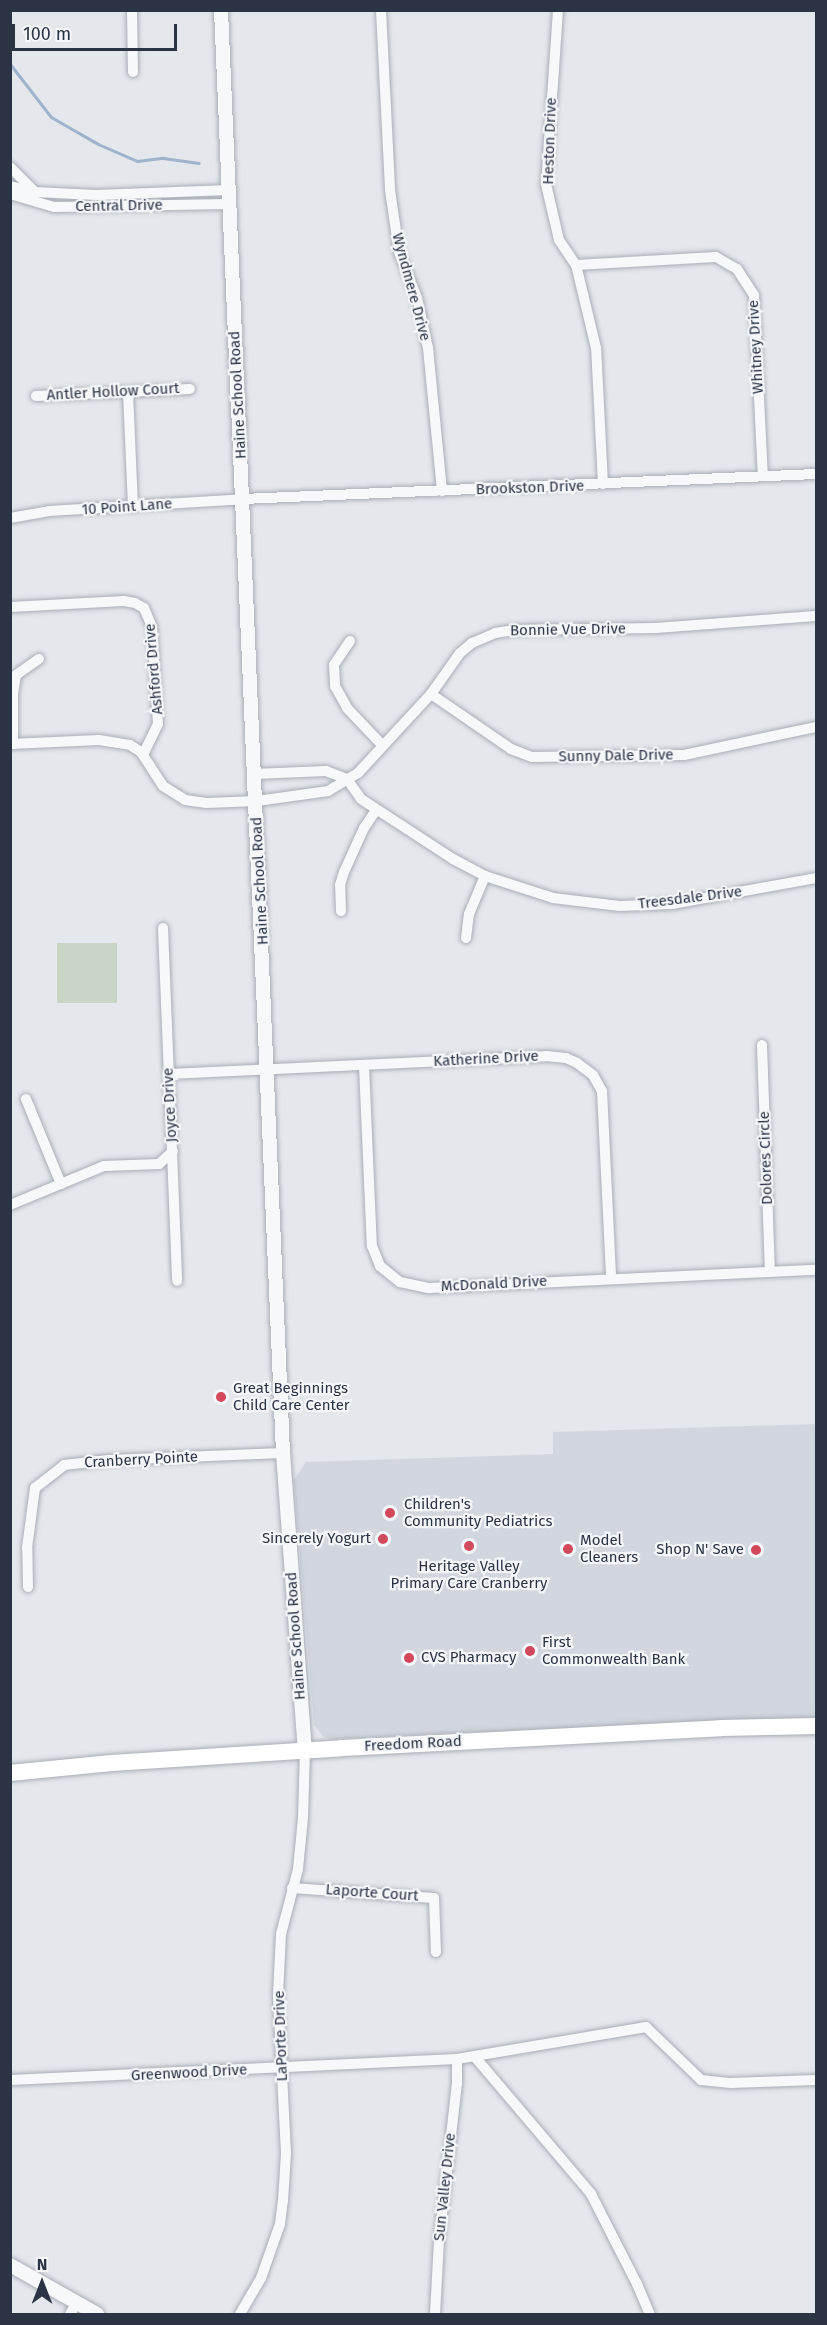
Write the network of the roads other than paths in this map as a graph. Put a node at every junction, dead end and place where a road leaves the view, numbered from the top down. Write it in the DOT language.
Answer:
graph roads {
  1 [pos="132,10"];
  2 [pos="221,10"];
  3 [pos="381,10"];
  4 [pos="558,10"];
  5 [pos="133,72"];
  6 [pos="10,167"];
  7 [pos="10,186"];
  8 [pos="34,192"];
  9 [pos="10,194"];
  10 [pos="229,197"];
  11 [pos="576,265"];
  12 [pos="190,388"];
  13 [pos="128,392"];
  14 [pos="36,396"];
  15 [pos="816,474"];
  16 [pos="763,476"];
  17 [pos="603,484"];
  18 [pos="442,491"];
  19 [pos="243,499"];
  20 [pos="133,507"];
  21 [pos="10,518"];
  22 [pos="10,607"];
  23 [pos="816,616"];
  24 [pos="350,641"];
  25 [pos="39,659"];
  26 [pos="431,694"];
  27 [pos="816,727"];
  28 [pos="12,744"];
  29 [pos="383,746"];
  30 [pos="143,755"];
  31 [pos="254,774"];
  32 [pos="347,779"];
  33 [pos="257,801"];
  34 [pos="376,810"];
  35 [pos="485,876"];
  36 [pos="816,878"];
  37 [pos="340,911"];
  38 [pos="163,928"];
  39 [pos="466,938"];
  40 [pos="762,1045"];
  41 [pos="364,1066"];
  42 [pos="268,1069"];
  43 [pos="169,1074"];
  44 [pos="26,1099"];
  45 [pos="173,1151"];
  46 [pos="61,1184"];
  47 [pos="10,1205"];
  48 [pos="816,1270"];
  49 [pos="770,1272"];
  50 [pos="611,1278"];
  51 [pos="177,1281"];
  52 [pos="283,1453"];
  53 [pos="28,1587"];
  54 [pos="816,1726"];
  55 [pos="305,1751"];
  56 [pos="10,1773"];
  57 [pos="292,1888"];
  58 [pos="436,1952"];
  59 [pos="475,2058"];
  60 [pos="458,2060"];
  61 [pos="282,2069"];
  62 [pos="10,2080"];
  63 [pos="816,2080"];
  64 [pos="10,2265"];
  65 [pos="73,2309"];
  66 [pos="98,2314"];
  67 [pos="240,2314"];
  68 [pos="435,2314"];
  69 [pos="650,2314"];
  1 -- 5 [label="street"];
  2 -- 10 [label="street, Haine School Road"];
  3 -- 18 [label="street, Wyndmere Drive"];
  4 -- 11 [label="street, Heston Drive"];
  6 -- 8 [label="street"];
  7 -- 8 [label="street, Central Drive"];
  8 -- 10 [label="street, Central Drive"];
  9 -- 10 [label="street, Central Drive"];
  10 -- 19 [label="street, Haine School Road"];
  11 -- 16 [label="street, Whitney Drive"];
  11 -- 17 [label="street"];
  12 -- 13 [label="street, Antler Hollow Court"];
  13 -- 14 [label="street, Antler Hollow Court"];
  13 -- 20 [label="street"];
  15 -- 16 [label="street, Brookston Drive"];
  16 -- 17 [label="street, Brookston Drive"];
  17 -- 18 [label="street, Brookston Drive"];
  18 -- 19 [label="street, Brookston Drive"];
  19 -- 20 [label="street, 10 Point Lane"];
  19 -- 31 [label="street, Haine School Road"];
  20 -- 21 [label="street, 10 Point Lane"];
  22 -- 30 [label="street, Ashford Drive"];
  23 -- 26 [label="street, Bonnie Vue Drive"];
  24 -- 29 [label="street"];
  25 -- 28 [label="street"];
  26 -- 27 [label="street, Sunny Dale Drive"];
  26 -- 29 [label="street, Bonnie Vue Drive"];
  28 -- 30 [label="street"];
  29 -- 32 [label="street, Bonnie Vue Drive"];
  30 -- 33 [label="street"];
  31 -- 32 [label="street"];
  31 -- 33 [label="street, Haine School Road"];
  32 -- 33 [label="street, Bonnie Vue Drive"];
  32 -- 34 [label="street, Treesdale Drive"];
  33 -- 42 [label="street, Haine School Road"];
  34 -- 35 [label="street, Treesdale Drive"];
  34 -- 37 [label="street"];
  35 -- 36 [label="street, Treesdale Drive"];
  35 -- 39 [label="street"];
  38 -- 43 [label="street, Joyce Drive"];
  40 -- 49 [label="street, Dolores Circle"];
  41 -- 42 [label="street, Katherine Drive"];
  41 -- 50 [label="street, McDonald Drive"];
  41 -- 50 [label="street, Katherine Drive"];
  42 -- 43 [label="street, Katherine Drive"];
  42 -- 52 [label="street, Haine School Road"];
  43 -- 45 [label="street, Joyce Drive"];
  44 -- 46 [label="street"];
  45 -- 46 [label="street"];
  45 -- 51 [label="street, Joyce Drive"];
  46 -- 47 [label="street"];
  48 -- 49 [label="street, McDonald Drive"];
  49 -- 50 [label="street, McDonald Drive"];
  52 -- 53 [label="street, Cranberry Pointe"];
  52 -- 55 [label="street, Haine School Road"];
  54 -- 55 [label="main road, Freedom Road"];
  55 -- 56 [label="main road, Freedom Road"];
  55 -- 57 [label="street, LaPorte Drive"];
  57 -- 58 [label="street, Laporte Court"];
  57 -- 61 [label="street, LaPorte Drive"];
  59 -- 60 [label="street, Greenwood Drive"];
  59 -- 63 [label="street, Greenwood Drive"];
  59 -- 69 [label="street"];
  60 -- 61 [label="street, Greenwood Drive"];
  60 -- 68 [label="street, Sun Valley Drive"];
  61 -- 62 [label="street, Greenwood Drive"];
  61 -- 67 [label="street, LaPorte Drive"];
  64 -- 65 [label="street"];
  65 -- 66 [label="street"];
}
